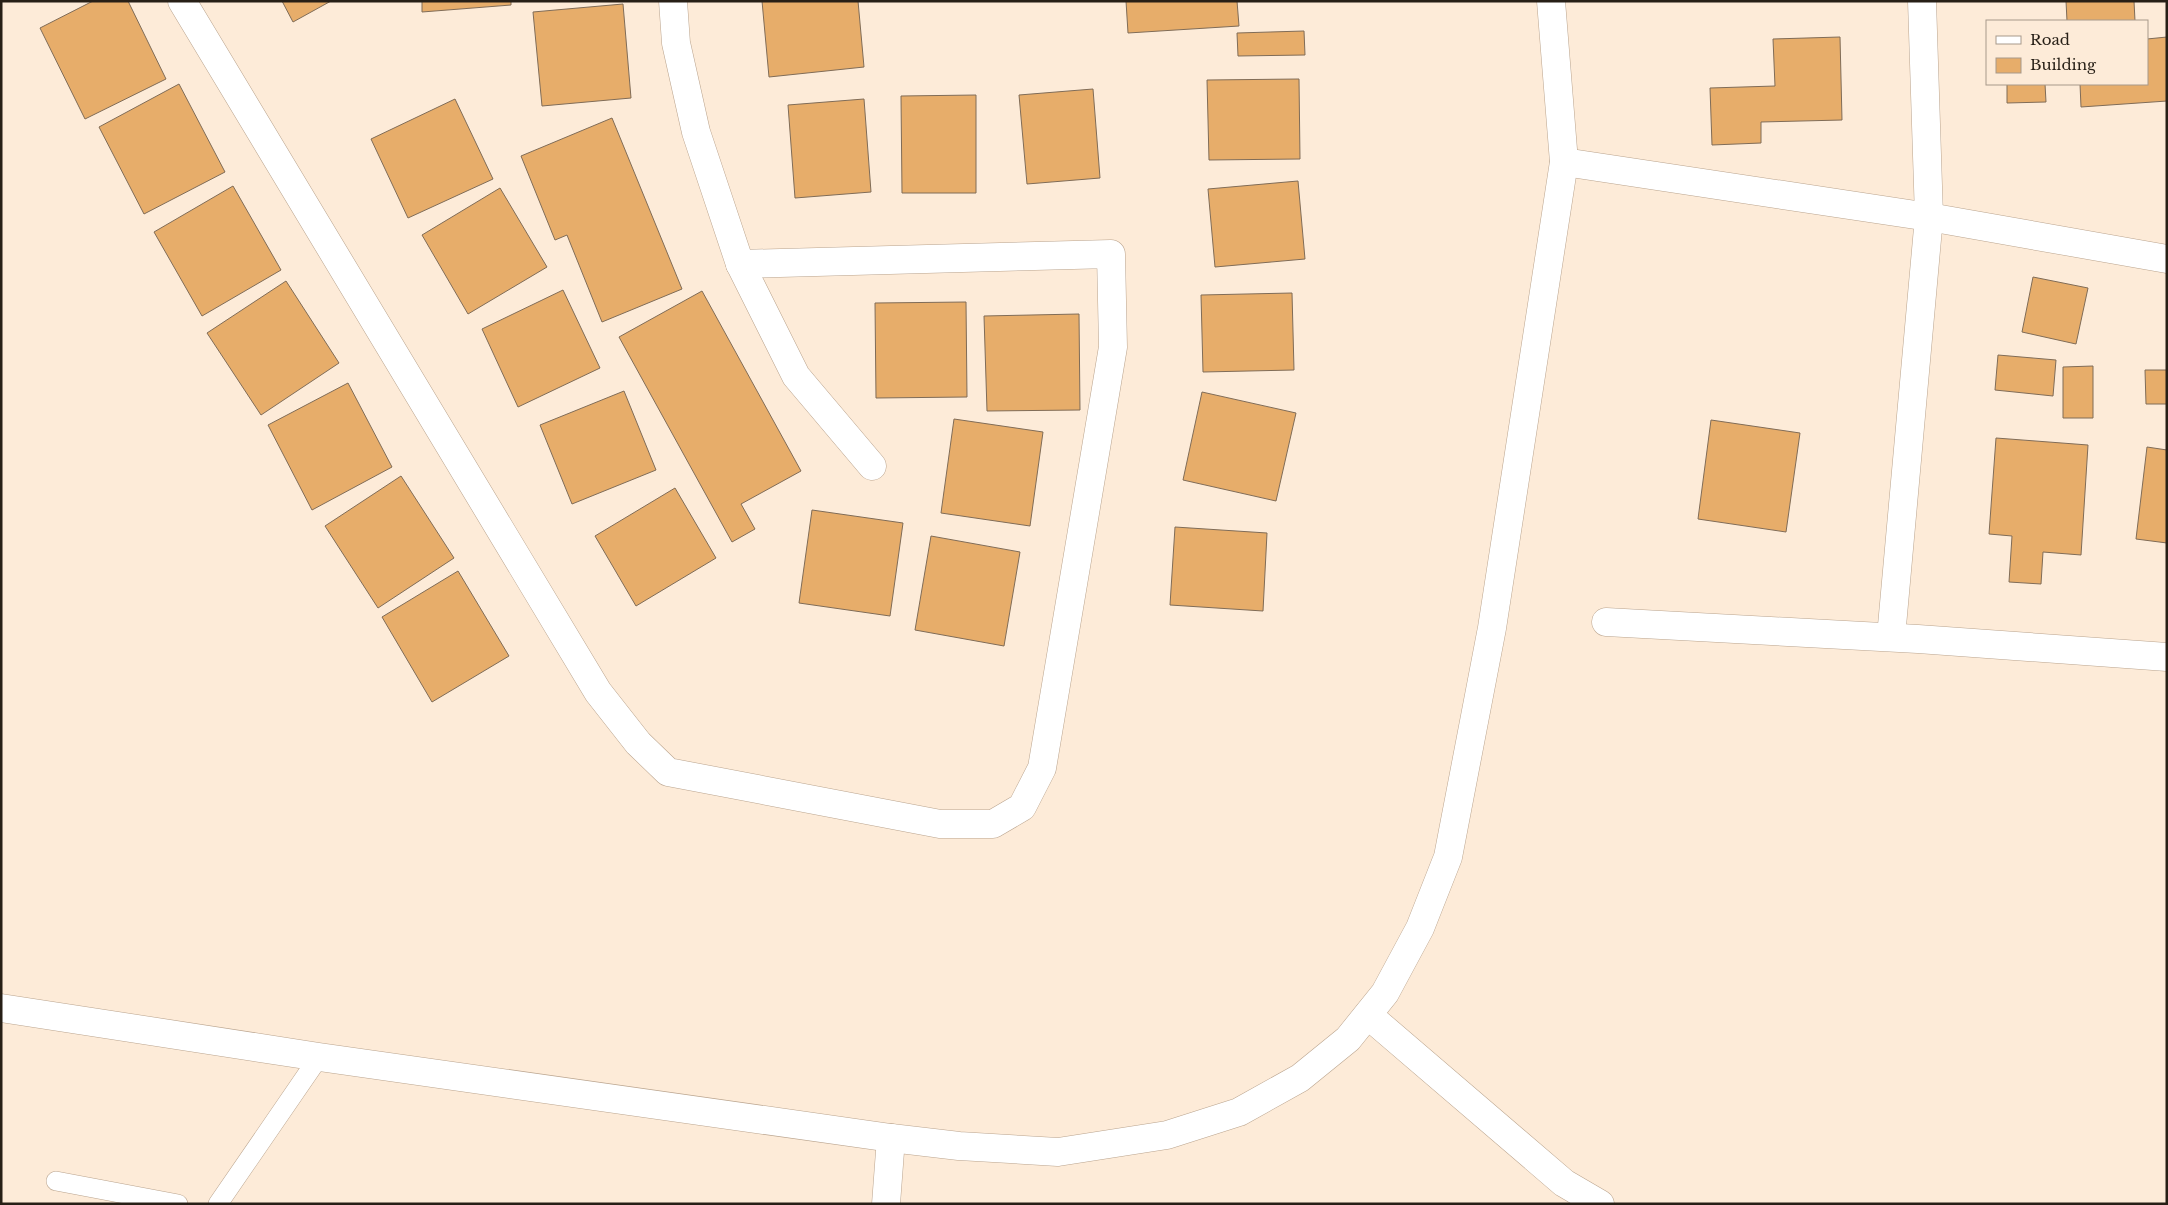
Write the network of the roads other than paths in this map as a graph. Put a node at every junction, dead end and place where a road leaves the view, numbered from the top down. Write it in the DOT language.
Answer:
graph roads {
  1 [pos="182,1"];
  2 [pos="674,1"];
  3 [pos="1551,1"];
  4 [pos="1922,1"];
  5 [pos="1564,162"];
  6 [pos="1929,217"];
  7 [pos="2167,259"];
  8 [pos="740,264"];
  9 [pos="872,466"];
  10 [pos="1606,622"];
  11 [pos="1891,637"];
  12 [pos="2167,657"];
  13 [pos="1,1008"];
  14 [pos="1368,1015"];
  15 [pos="319,1057"];
  16 [pos="891,1138"];
  17 [pos="56,1181"];
  18 [pos="178,1204"];
  19 [pos="218,1204"];
  20 [pos="886,1204"];
  21 [pos="1600,1204"];
  1 -- 8 [label="street"];
  2 -- 8 [label="street"];
  3 -- 5 [label="street"];
  4 -- 6 [label="street"];
  5 -- 6 [label="street"];
  5 -- 14 [label="street"];
  6 -- 7 [label="street"];
  6 -- 11 [label="street"];
  8 -- 9 [label="street"];
  10 -- 11 [label="street"];
  11 -- 12 [label="street"];
  13 -- 15 [label="street"];
  14 -- 16 [label="street"];
  14 -- 21 [label="street"];
  15 -- 16 [label="street"];
  15 -- 19 [label="lane"];
  16 -- 20 [label="street"];
  17 -- 18 [label="lane"];
}
